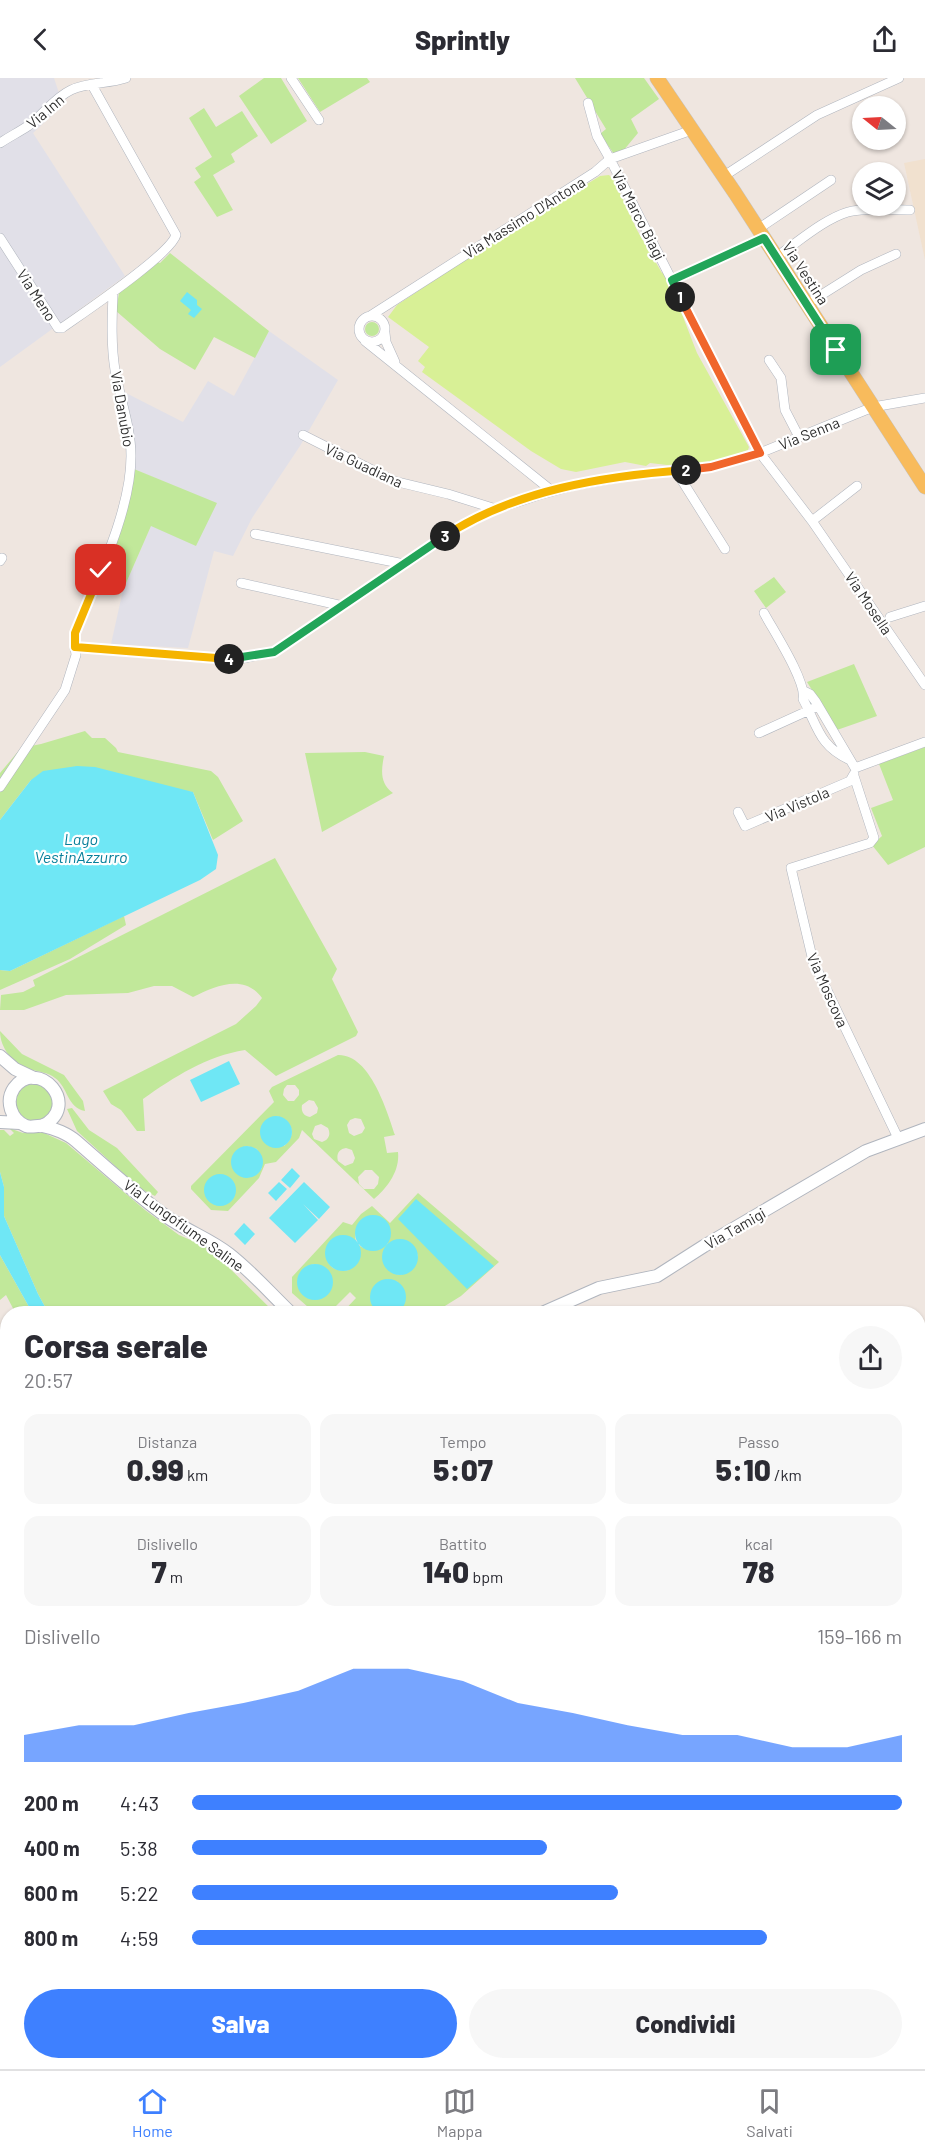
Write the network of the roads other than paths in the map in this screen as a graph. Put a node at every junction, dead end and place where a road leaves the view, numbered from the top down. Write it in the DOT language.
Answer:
graph roads {
  1 [pos="126,78"];
  2 [pos="291,78"];
  3 [pos="657,78"];
  4 [pos="899,78"];
  5 [pos="92,85"];
  6 [pos="588,103"];
  7 [pos="319,120"];
  8 [pos="692,130"];
  9 [pos="0,143"];
  10 [pos="610,159"];
  11 [pos="724,177"];
  12 [pos="831,180"];
  13 [pos="910,210"];
  14 [pos="761,234"];
  15 [pos="0,238"];
  16 [pos="896,254"];
  17 [pos="776,257"];
  18 [pos="672,280"];
  19 [pos="113,293"];
  20 [pos="393,301"];
  21 [pos="807,304"];
  22 [pos="370,316"];
  23 [pos="382,320"];
  24 [pos="385,333"];
  25 [pos="365,341"];
  26 [pos="769,360"];
  27 [pos="398,366"];
  28 [pos="925,398"];
  29 [pos="873,407"];
  30 [pos="303,435"];
  31 [pos="799,437"];
  32 [pos="760,453"];
  33 [pos="676,471"];
  34 [pos="923,480"];
  35 [pos="857,486"];
  36 [pos="552,491"];
  37 [pos="496,509"];
  38 [pos="812,521"];
  39 [pos="255,534"];
  40 [pos="724,549"];
  41 [pos="404,564"];
  42 [pos="241,583"];
  43 [pos="343,606"];
  44 [pos="925,606"];
  45 [pos="764,613"];
  46 [pos="890,617"];
  47 [pos="75,647"];
  48 [pos="925,685"];
  49 [pos="804,691"];
  50 [pos="819,706"];
  51 [pos="809,711"];
  52 [pos="759,733"];
  53 [pos="925,742"];
  54 [pos="853,768"];
  55 [pos="0,787"];
  56 [pos="738,812"];
  57 [pos="0,1056"];
  58 [pos="34,1078"];
  59 [pos="10,1096"];
  60 [pos="58,1102"];
  61 [pos="0,1112"];
  62 [pos="0,1122"];
  63 [pos="20,1123"];
  64 [pos="42,1126"];
  65 [pos="925,1129"];
  66 [pos="898,1138"];
  67 [pos="74,1139"];
  68 [pos="284,1306"];
  69 [pos="558,1306"];
  1 -- 5 [label="street"];
  2 -- 7 [label="street"];
  3 -- 8 [label="main road, Via Vestina"];
  4 -- 11 [label="street"];
  5 -- 9 [label="street, Via Inn"];
  5 -- 19 [label="street"];
  6 -- 10 [label="street, Via Marco Biagi"];
  8 -- 10 [label="street, Via Massimo D'Antona"];
  8 -- 11 [label="main road, Via Vestina"];
  10 -- 18 [label="street, Via Marco Biagi"];
  10 -- 20 [label="street, Via Massimo D'Antona"];
  11 -- 14 [label="main road, Via Vestina"];
  12 -- 14 [label="street"];
  13 -- 17 [label="street"];
  14 -- 17 [label="main road, Via Vestina"];
  14 -- 18 [label="street"];
  15 -- 19 [label="street, Via Meno"];
  16 -- 21 [label="street"];
  17 -- 21 [label="main road, Via Vestina"];
  18 -- 32 [label="street, Via Marco Biagi"];
  19 -- 47 [label="street, Via Danubio"];
  20 -- 22 [label="street, Via Massimo D'Antona"];
  20 -- 23 [label="street, Via Massimo D'Antona"];
  21 -- 29 [label="main road, Via Vestina"];
  22 -- 23 [label="street"];
  22 -- 25 [label="street"];
  23 -- 24 [label="street"];
  24 -- 25 [label="street"];
  24 -- 27 [label="street"];
  25 -- 27 [label="street"];
  26 -- 31 [label="street"];
  27 -- 36 [label="street"];
  28 -- 29 [label="street, Via Senna"];
  29 -- 31 [label="street, Via Senna"];
  29 -- 34 [label="main road, Via Vestina"];
  30 -- 37 [label="street, Via Guadiana"];
  31 -- 32 [label="street, Via Senna"];
  32 -- 33 [label="street, Via Senna"];
  32 -- 38 [label="street, Via Mosella"];
  33 -- 36 [label="street, Via Senna"];
  33 -- 40 [label="street"];
  35 -- 38 [label="street"];
  36 -- 37 [label="street, Via Senna"];
  37 -- 41 [label="street, Via Senna"];
  38 -- 48 [label="street, Via Mosella"];
  39 -- 41 [label="street"];
  41 -- 43 [label="street, Via Senna"];
  42 -- 43 [label="street"];
  43 -- 47 [label="street, Via Senna"];
  44 -- 46 [label="street"];
  45 -- 49 [label="street"];
  47 -- 55 [label="street, Via Danubio"];
  49 -- 50 [label="street"];
  49 -- 51 [label="street"];
  50 -- 51 [label="street"];
  50 -- 54 [label="street"];
  51 -- 52 [label="street"];
  51 -- 54 [label="street"];
  53 -- 54 [label="street, Via Vistola"];
  54 -- 56 [label="street, Via Vistola"];
  54 -- 66 [label="street, Via Moscova"];
  57 -- 58 [label="street"];
  57 -- 59 [label="street"];
  58 -- 59 [label="street"];
  58 -- 60 [label="street"];
  59 -- 61 [label="street"];
  59 -- 63 [label="street"];
  60 -- 64 [label="street"];
  60 -- 67 [label="street, Via Lungofiume Saline"];
  62 -- 63 [label="street"];
  63 -- 64 [label="street"];
  64 -- 67 [label="street, Via Lungofiume Saline"];
  65 -- 66 [label="street, Via Tamigi"];
  66 -- 69 [label="street, Via Tamigi"];
  67 -- 68 [label="street, Via Lungofiume Saline"];
}
